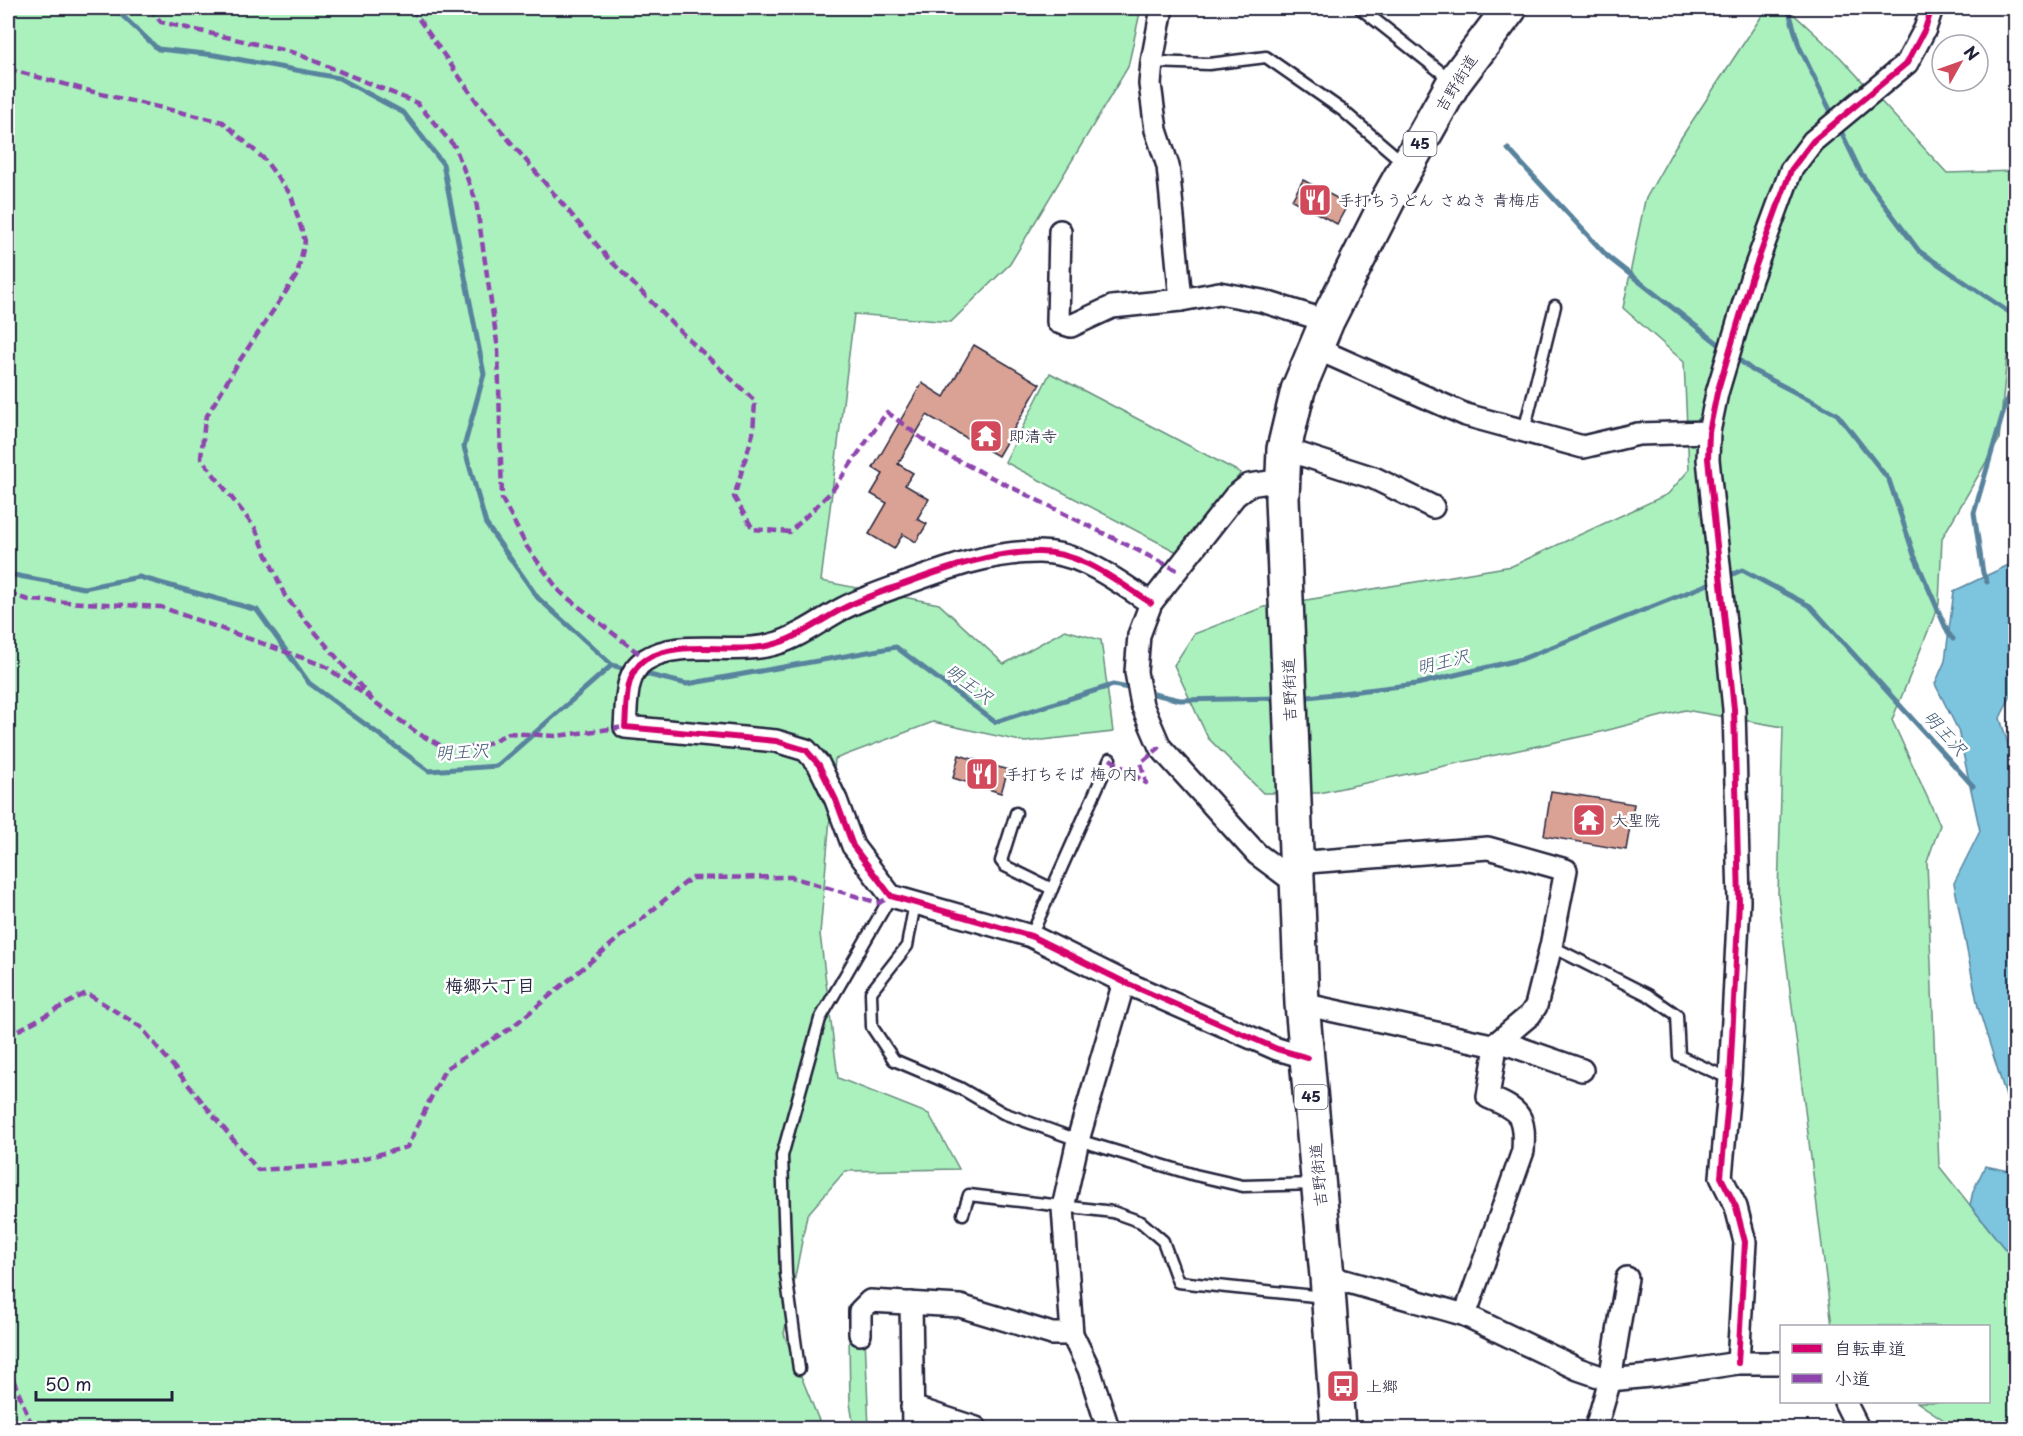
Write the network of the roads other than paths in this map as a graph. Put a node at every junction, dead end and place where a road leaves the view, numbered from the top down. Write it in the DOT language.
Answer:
graph roads {
  1 [pos="1162,8"];
  2 [pos="1360,8"];
  3 [pos="1510,8"];
  4 [pos="1932,8"];
  5 [pos="1152,62"];
  6 [pos="1454,82"];
  7 [pos="1407,166"];
  8 [pos="1060,231"];
  9 [pos="1181,300"];
  10 [pos="1555,306"];
  11 [pos="1321,335"];
  12 [pos="1524,431"];
  13 [pos="1708,432"];
  14 [pos="1283,464"];
  15 [pos="1433,507"];
  16 [pos="1151,603"];
  17 [pos="1110,759"];
  18 [pos="1016,813"];
  19 [pos="1296,873"];
  20 [pos="1052,889"];
  21 [pos="891,896"];
  22 [pos="915,903"];
  23 [pos="1031,936"];
  24 [pos="1551,946"];
  25 [pos="1124,982"];
  26 [pos="1302,1004"];
  27 [pos="1498,1044"];
  28 [pos="1308,1058"];
  29 [pos="1582,1070"];
  30 [pos="1730,1079"];
  31 [pos="1078,1140"];
  32 [pos="1318,1183"];
  33 [pos="1063,1208"];
  34 [pos="963,1214"];
  35 [pos="1627,1278"];
  36 [pos="1327,1287"];
  37 [pos="911,1303"];
  38 [pos="1465,1316"];
  39 [pos="860,1334"];
  40 [pos="1072,1334"];
  41 [pos="1780,1362"];
  42 [pos="1738,1363"];
  43 [pos="799,1369"];
  44 [pos="1610,1380"];
  45 [pos="1846,1403"];
  46 [pos="912,1407"];
  47 [pos="913,1428"];
  48 [pos="976,1428"];
  49 [pos="1108,1428"];
  50 [pos="1338,1428"];
  51 [pos="1596,1428"];
  52 [pos="1858,1428"];
  1 -- 5 [label="street"];
  2 -- 6 [label="lane"];
  3 -- 6 [label="main road, 吉野街道 / 45"];
  4 -- 13 [label="street"];
  5 -- 7 [label="lane"];
  5 -- 9 [label="street"];
  6 -- 7 [label="main road, 吉野街道 / 45"];
  7 -- 11 [label="main road, 吉野街道 / 45"];
  8 -- 9 [label="street"];
  9 -- 11 [label="street"];
  10 -- 12 [label="lane"];
  11 -- 12 [label="street"];
  11 -- 14 [label="main road, 吉野街道 / 45"];
  12 -- 13 [label="street"];
  13 -- 30 [label="street"];
  14 -- 15 [label="street"];
  14 -- 16 [label="street"];
  14 -- 19 [label="main road, 吉野街道 / 45"];
  16 -- 19 [label="street"];
  16 -- 21 [label="street"];
  17 -- 20 [label="lane"];
  18 -- 20 [label="lane"];
  19 -- 24 [label="street"];
  19 -- 26 [label="main road, 吉野街道 / 45"];
  20 -- 23 [label="lane"];
  21 -- 22 [label="street"];
  21 -- 43 [label="lane"];
  22 -- 23 [label="street"];
  22 -- 31 [label="lane"];
  23 -- 25 [label="street"];
  24 -- 27 [label="street"];
  24 -- 30 [label="lane"];
  25 -- 28 [label="street"];
  25 -- 31 [label="street"];
  26 -- 27 [label="street"];
  26 -- 28 [label="main road, 吉野街道 / 45"];
  27 -- 29 [label="street"];
  27 -- 38 [label="street"];
  28 -- 32 [label="main road, 吉野街道 / 45"];
  30 -- 42 [label="street"];
  31 -- 32 [label="lane"];
  31 -- 33 [label="street"];
  32 -- 36 [label="main road, 吉野街道 / 45"];
  33 -- 34 [label="lane"];
  33 -- 36 [label="lane"];
  33 -- 40 [label="street"];
  35 -- 44 [label="street"];
  36 -- 38 [label="street"];
  36 -- 50 [label="main road, 吉野街道 / 45"];
  37 -- 39 [label="street"];
  37 -- 40 [label="street"];
  37 -- 46 [label="street"];
  38 -- 44 [label="street"];
  40 -- 49 [label="street"];
  41 -- 42 [label="street"];
  42 -- 44 [label="street"];
  44 -- 51 [label="street"];
  45 -- 52 [label="street"];
  46 -- 47 [label="street"];
  46 -- 48 [label="street"];
}
